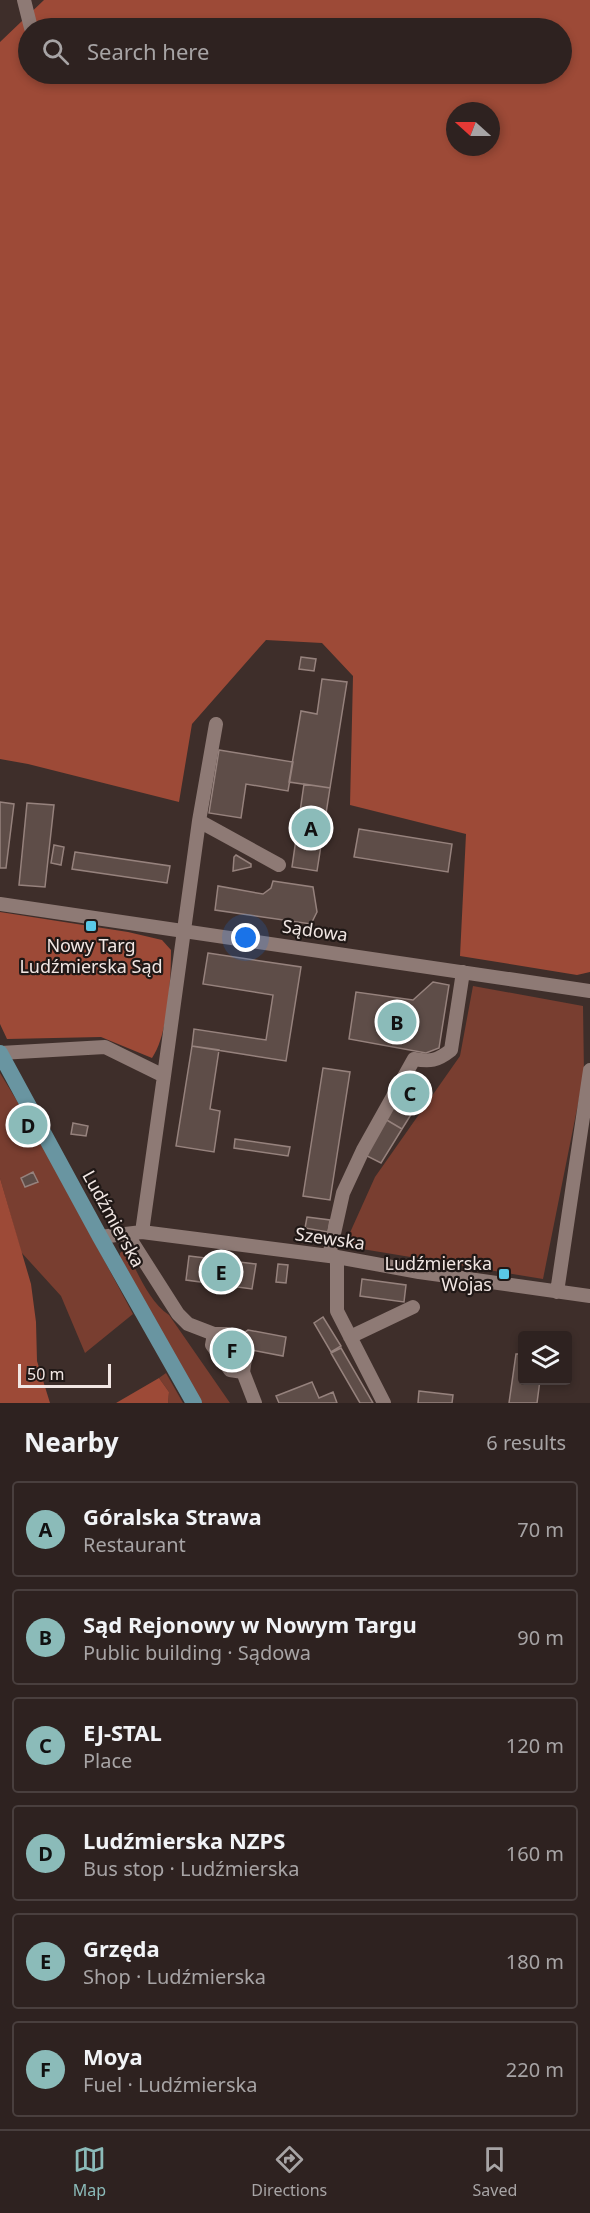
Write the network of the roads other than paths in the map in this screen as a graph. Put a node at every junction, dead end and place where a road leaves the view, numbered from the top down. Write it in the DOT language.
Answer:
graph roads {
  1 [pos="24,0"];
  2 [pos="28,18"];
  3 [pos="216,724"];
  4 [pos="199,820"];
  5 [pos="279,866"];
  6 [pos="0,904"];
  7 [pos="184,931"];
  8 [pos="463,972"];
  9 [pos="590,991"];
  10 [pos="0,1053"];
  11 [pos="590,1070"];
  12 [pos="164,1076"];
  13 [pos="142,1232"];
  14 [pos="127,1234"];
  15 [pos="100,1237"];
  16 [pos="333,1257"];
  17 [pos="557,1292"];
  18 [pos="590,1296"];
  19 [pos="412,1307"];
  20 [pos="350,1337"];
  21 [pos="194,1403"];
  22 [pos="255,1403"];
  23 [pos="384,1403"];
  1 -- 2 [label="street"];
  3 -- 4 [label="street"];
  4 -- 5 [label="street"];
  4 -- 7 [label="street"];
  6 -- 7 [label="street, Sądowa"];
  7 -- 8 [label="street, Sądowa"];
  7 -- 12 [label="street"];
  8 -- 9 [label="street, Sądowa"];
  8 -- 16 [label="street"];
  10 -- 12 [label="street"];
  10 -- 15 [label="main road, Ludźmierska"];
  11 -- 17 [label="street"];
  12 -- 13 [label="street"];
  13 -- 14 [label="street, Szewska"];
  13 -- 16 [label="street, Szewska"];
  14 -- 15 [label="street, Szewska"];
  14 -- 22 [label="street"];
  15 -- 21 [label="main road, Ludźmierska"];
  16 -- 17 [label="street, Szewska"];
  16 -- 20 [label="street"];
  17 -- 18 [label="street, Szewska"];
  19 -- 20 [label="street"];
  20 -- 23 [label="street"];
}
